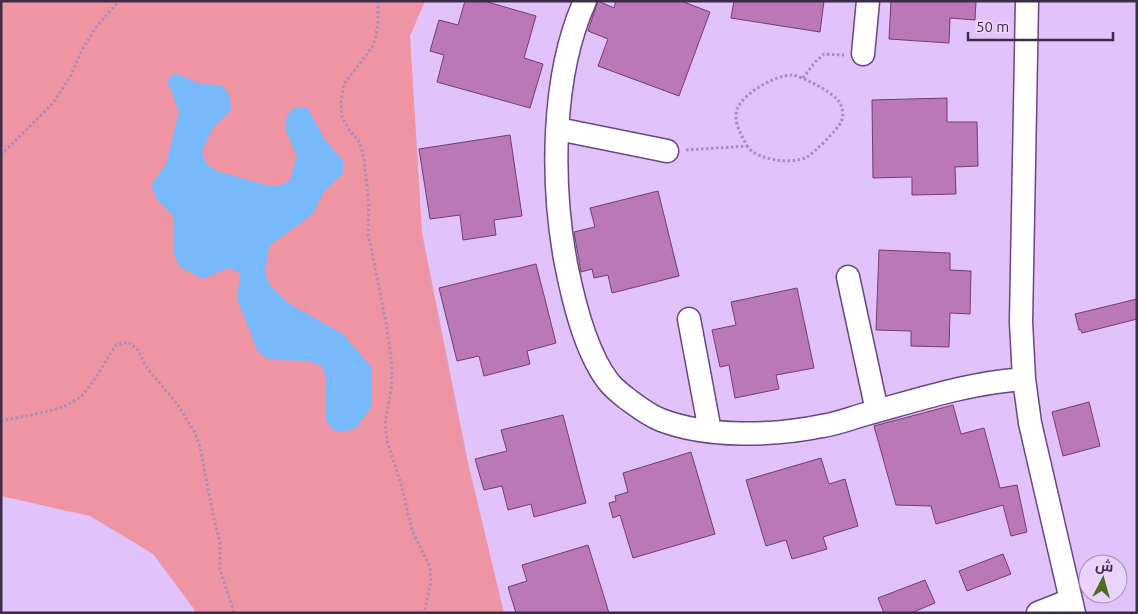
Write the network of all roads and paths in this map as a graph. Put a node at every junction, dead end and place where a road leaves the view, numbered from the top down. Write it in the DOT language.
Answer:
graph roads {
  1 [pos="119,1"];
  2 [pos="378,1"];
  3 [pos="585,1"];
  4 [pos="868,1"];
  5 [pos="1027,1"];
  6 [pos="863,54"];
  7 [pos="803,78"];
  8 [pos="558,129"];
  9 [pos="747,146"];
  10 [pos="668,151"];
  11 [pos="1,155"];
  12 [pos="848,277"];
  13 [pos="689,319"];
  14 [pos="1024,379"];
  15 [pos="877,411"];
  16 [pos="1,421"];
  17 [pos="710,431"];
  18 [pos="1073,607"];
  19 [pos="234,613"];
  20 [pos="424,613"];
  21 [pos="1038,613"];
  1 -- 11 [label="path"];
  2 -- 20 [label="path"];
  3 -- 8 [label="street"];
  4 -- 6 [label="street"];
  5 -- 14 [label="street"];
  6 -- 7 [label="path"];
  7 -- 9 [label="path"];
  7 -- 9 [label="path"];
  8 -- 10 [label="street"];
  8 -- 17 [label="street"];
  9 -- 10 [label="path"];
  12 -- 15 [label="street"];
  13 -- 17 [label="street"];
  14 -- 15 [label="street"];
  14 -- 18 [label="street"];
  15 -- 17 [label="street"];
  16 -- 19 [label="path"];
  18 -- 21 [label="street"];
}
